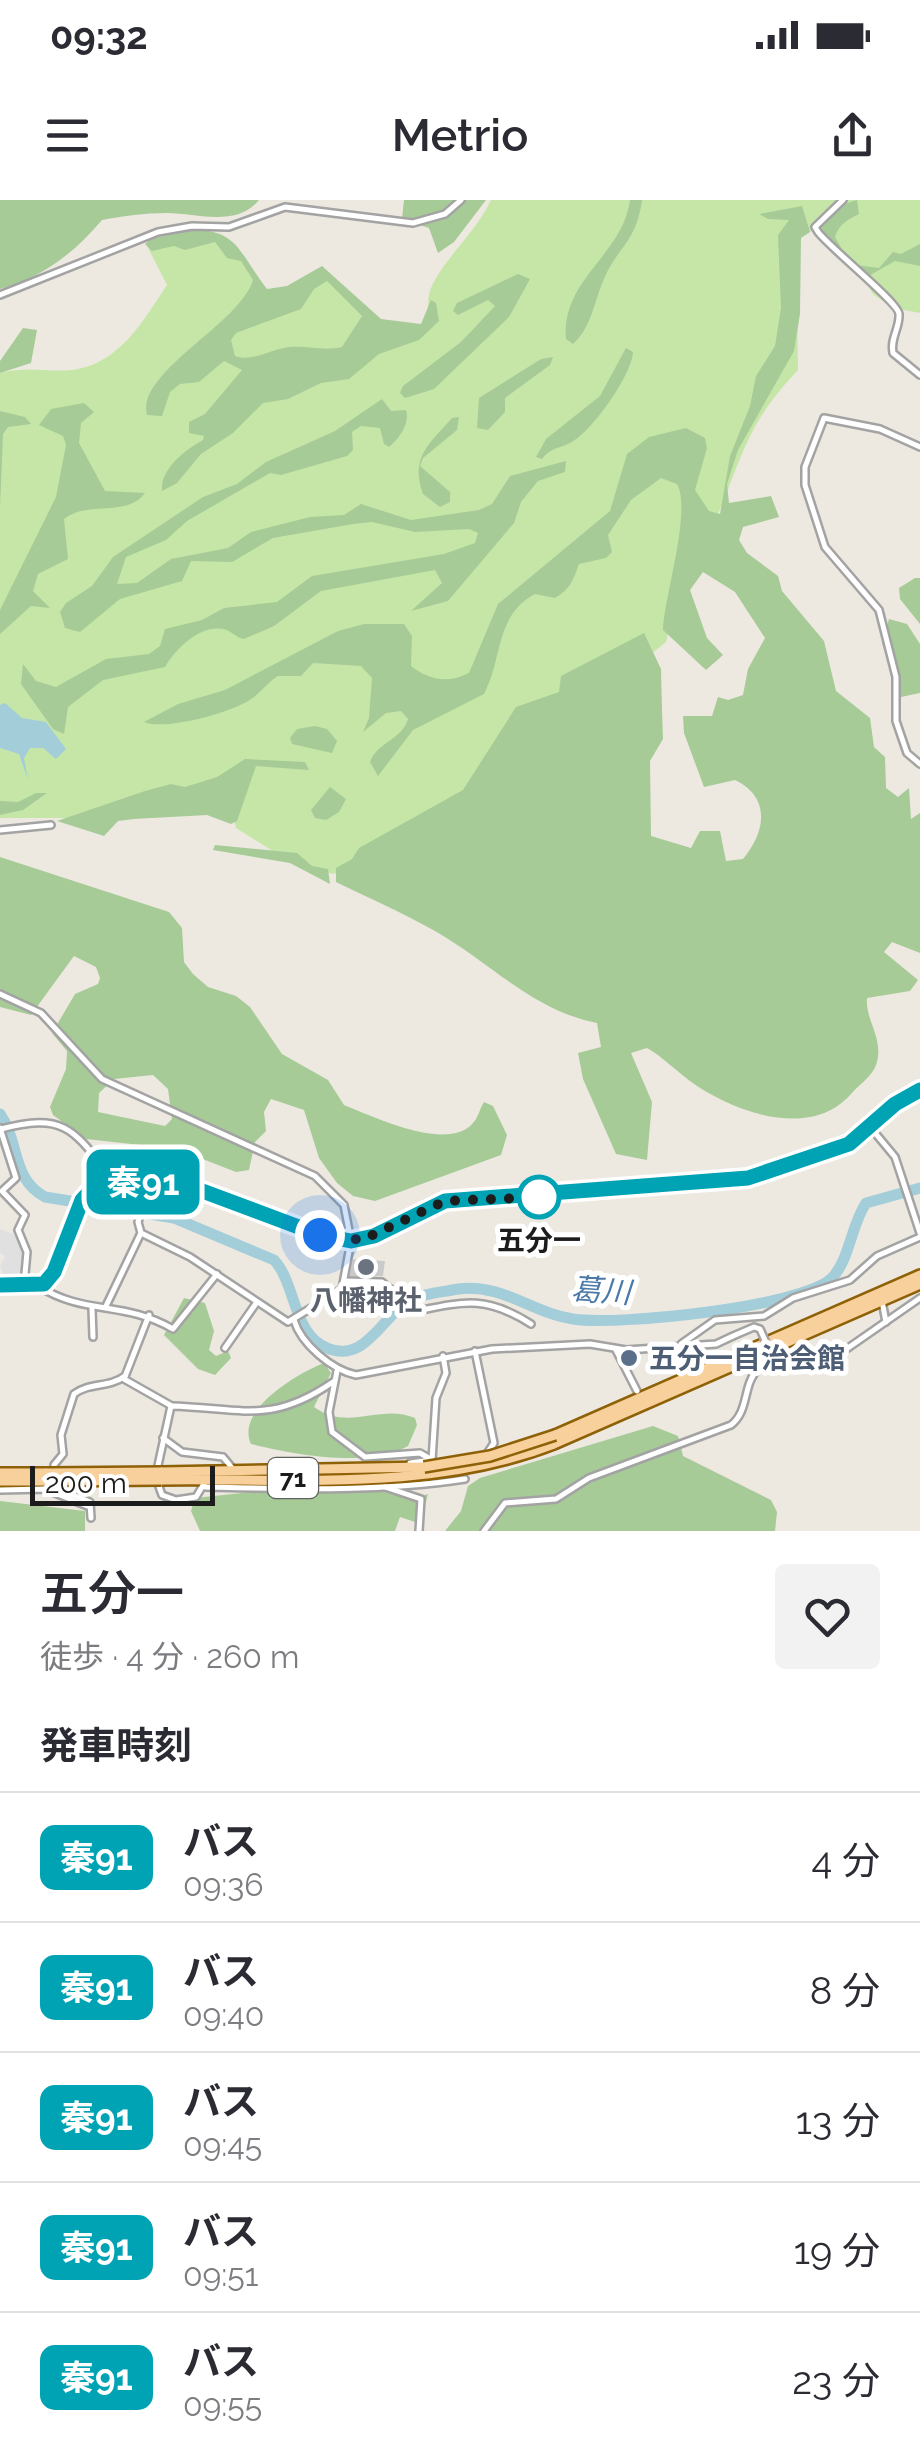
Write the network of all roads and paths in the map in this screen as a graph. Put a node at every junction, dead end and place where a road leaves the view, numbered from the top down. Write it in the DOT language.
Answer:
graph roads {
  1 [pos="461,200"];
  2 [pos="843,200"];
  3 [pos="0,295"];
  4 [pos="920,375"];
  5 [pos="920,447"];
  6 [pos="920,764"];
  7 [pos="51,825"];
  8 [pos="0,830"];
  9 [pos="0,994"];
  10 [pos="920,1090"];
  11 [pos="870,1128"];
  12 [pos="1,1129"];
  13 [pos="113,1180"];
  14 [pos="151,1183"];
  15 [pos="142,1233"];
  16 [pos="920,1235"];
  17 [pos="351,1241"];
  18 [pos="217,1274"];
  19 [pos="920,1275"];
  20 [pos="344,1281"];
  21 [pos="920,1284"];
  22 [pos="0,1285"];
  23 [pos="24,1285"];
  24 [pos="38,1286"];
  25 [pos="893,1291"];
  26 [pos="882,1296"];
  27 [pos="920,1298"];
  28 [pos="256,1302"];
  29 [pos="106,1306"];
  30 [pos="92,1309"];
  31 [pos="149,1315"];
  32 [pos="294,1319"];
  33 [pos="886,1322"];
  34 [pos="531,1324"];
  35 [pos="92,1337"];
  36 [pos="725,1340"];
  37 [pos="678,1346"];
  38 [pos="224,1348"];
  39 [pos="616,1350"];
  40 [pos="476,1351"];
  41 [pos="444,1356"];
  42 [pos="732,1358"];
  43 [pos="776,1364"];
  44 [pos="337,1371"];
  45 [pos="125,1376"];
  46 [pos="334,1382"];
  47 [pos="637,1392"];
  48 [pos="171,1406"];
  49 [pos="537,1432"];
  50 [pos="163,1438"];
  51 [pos="555,1439"];
  52 [pos="399,1464"];
  53 [pos="232,1471"];
  54 [pos="424,1473"];
  55 [pos="161,1476"];
  56 [pos="465,1479"];
  57 [pos="1,1481"];
  58 [pos="205,1483"];
  59 [pos="385,1487"];
  60 [pos="90,1508"];
  61 [pos="91,1518"];
  62 [pos="419,1531"];
  63 [pos="484,1531"];
  1 -- 3 [label="street"];
  2 -- 4 [label="street"];
  5 -- 6 [label="street"];
  7 -- 8 [label="street"];
  9 -- 17 [label="street"];
  10 -- 11 [label="street"];
  11 -- 16 [label="street"];
  11 -- 17 [label="street"];
  12 -- 13 [label="street"];
  12 -- 23 [label="street"];
  13 -- 14 [label="street"];
  13 -- 24 [label="street"];
  14 -- 15 [label="street"];
  14 -- 17 [label="street"];
  15 -- 18 [label="street"];
  15 -- 29 [label="street"];
  16 -- 37 [label="street"];
  17 -- 20 [label="street"];
  18 -- 28 [label="street"];
  18 -- 31 [label="street"];
  19 -- 25 [label="main road, 71"];
  20 -- 32 [label="street"];
  20 -- 34 [label="street"];
  21 -- 25 [label="main road, 71"];
  22 -- 23 [label="street"];
  23 -- 24 [label="street"];
  24 -- 30 [label="street"];
  25 -- 26 [label="main road, 71"];
  26 -- 33 [label="street"];
  26 -- 42 [label="main road, 71"];
  26 -- 51 [label="main road, 71"];
  27 -- 33 [label="street"];
  28 -- 32 [label="street"];
  28 -- 38 [label="street"];
  29 -- 30 [label="street"];
  29 -- 31 [label="street"];
  30 -- 35 [label="street"];
  31 -- 45 [label="street"];
  32 -- 44 [label="street"];
  33 -- 43 [label="street"];
  36 -- 37 [label="street"];
  36 -- 42 [label="street"];
  36 -- 43 [label="street, bridge"];
  37 -- 39 [label="street"];
  39 -- 40 [label="street"];
  39 -- 47 [label="street"];
  40 -- 41 [label="street"];
  40 -- 49 [label="street"];
  41 -- 44 [label="street"];
  41 -- 54 [label="street"];
  42 -- 51 [label="main road, 71"];
  43 -- 63 [label="street"];
  44 -- 46 [label="street"];
  45 -- 48 [label="street"];
  45 -- 60 [label="street"];
  46 -- 48 [label="street"];
  46 -- 54 [label="street"];
  48 -- 50 [label="street"];
  50 -- 53 [label="street"];
  50 -- 58 [label="street"];
  51 -- 54 [label="main road, 71, bridge"];
  52 -- 54 [label="street"];
  53 -- 54 [label="main road, 71"];
  53 -- 55 [label="main road, 71"];
  54 -- 56 [label="street"];
  54 -- 58 [label="main road, 71"];
  54 -- 59 [label="street"];
  55 -- 57 [label="main road, 71, bridge"];
  55 -- 58 [label="main road, 71"];
  57 -- 60 [label="street"];
  58 -- 59 [label="street"];
  59 -- 62 [label="street"];
  60 -- 61 [label="street"];
}
